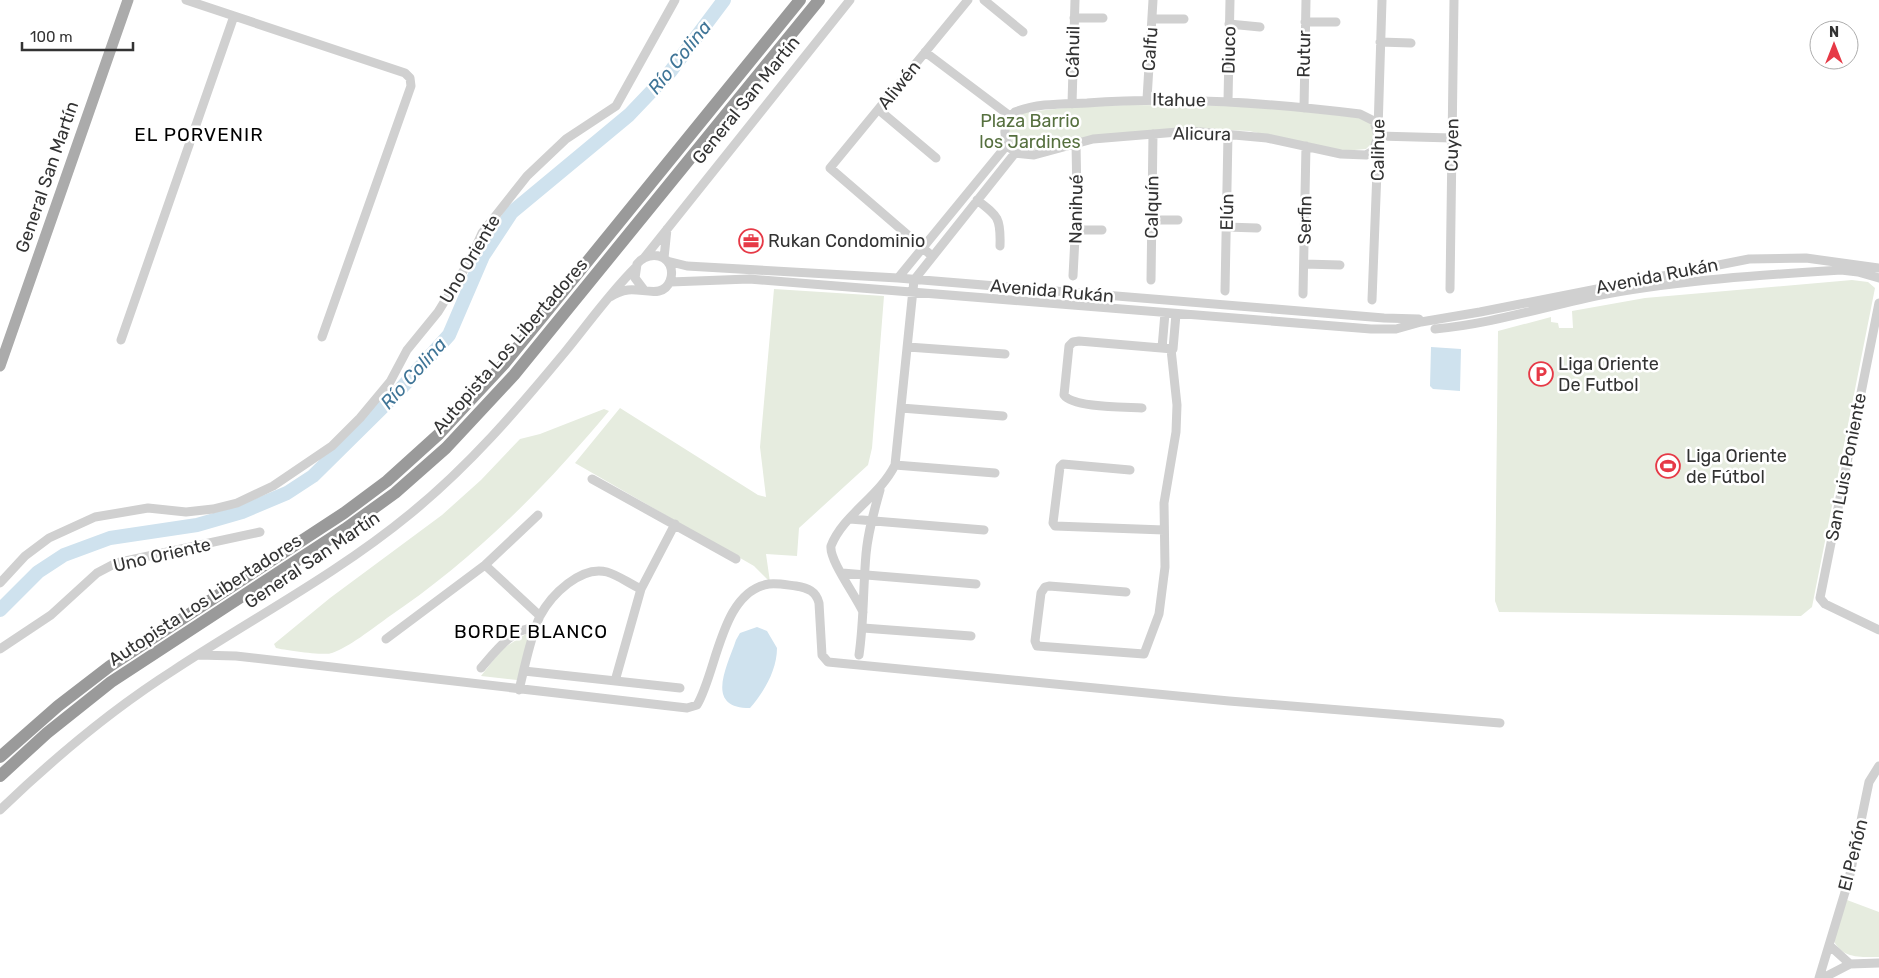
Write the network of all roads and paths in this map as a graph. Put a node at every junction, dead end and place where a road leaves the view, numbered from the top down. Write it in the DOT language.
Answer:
graph roads {
  1 [pos="128,0"];
  2 [pos="186,0"];
  3 [pos="675,0"];
  4 [pos="800,0"];
  5 [pos="819,0"];
  6 [pos="850,0"];
  7 [pos="968,0"];
  8 [pos="984,0"];
  9 [pos="1075,0"];
  10 [pos="1153,0"];
  11 [pos="1230,0"];
  12 [pos="1306,0"];
  13 [pos="1382,0"];
  14 [pos="1454,0"];
  15 [pos="234,16"];
  16 [pos="1074,18"];
  17 [pos="1103,18"];
  18 [pos="1152,19"];
  19 [pos="1184,19"];
  20 [pos="1305,22"];
  21 [pos="1336,22"];
  22 [pos="1229,24"];
  23 [pos="1260,27"];
  24 [pos="1023,32"];
  25 [pos="1380,42"];
  26 [pos="1411,44"];
  27 [pos="925,52"];
  28 [pos="1147,99"];
  29 [pos="1228,101"];
  30 [pos="1072,104"];
  31 [pos="1304,108"];
  32 [pos="879,110"];
  33 [pos="1010,116"];
  34 [pos="1153,134"];
  35 [pos="1228,134"];
  36 [pos="1378,136"];
  37 [pos="1452,138"];
  38 [pos="1076,142"];
  39 [pos="1007,145"];
  40 [pos="1306,146"];
  41 [pos="1014,153"];
  42 [pos="936,158"];
  43 [pos="977,200"];
  44 [pos="1152,220"];
  45 [pos="1178,220"];
  46 [pos="670,223"];
  47 [pos="1226,227"];
  48 [pos="1257,228"];
  49 [pos="1076,230"];
  50 [pos="1102,230"];
  51 [pos="1000,246"];
  52 [pos="923,248"];
  53 [pos="932,256"];
  54 [pos="644,258"];
  55 [pos="666,260"];
  56 [pos="1304,264"];
  57 [pos="1340,265"];
  58 [pos="635,268"];
  59 [pos="1879,268"];
  60 [pos="796,272"];
  61 [pos="1073,276"];
  62 [pos="898,278"];
  63 [pos="1879,278"];
  64 [pos="914,280"];
  65 [pos="1151,280"];
  66 [pos="670,282"];
  67 [pos="795,282"];
  68 [pos="1450,289"];
  69 [pos="644,290"];
  70 [pos="1225,291"];
  71 [pos="1071,292"];
  72 [pos="912,294"];
  73 [pos="1302,294"];
  74 [pos="608,298"];
  75 [pos="1372,300"];
  76 [pos="1879,303"];
  77 [pos="1228,305"];
  78 [pos="1070,306"];
  79 [pos="1165,313"];
  80 [pos="1176,314"];
  81 [pos="1227,317"];
  82 [pos="1437,319"];
  83 [pos="1435,329"];
  84 [pos="5,337"];
  85 [pos="322,337"];
  86 [pos="120,340"];
  87 [pos="908,348"];
  88 [pos="1169,349"];
  89 [pos="1005,354"];
  90 [pos="0,366"];
  91 [pos="901,408"];
  92 [pos="1142,408"];
  93 [pos="1003,416"];
  94 [pos="895,465"];
  95 [pos="1130,470"];
  96 [pos="995,473"];
  97 [pos="592,479"];
  98 [pos="880,490"];
  99 [pos="538,516"];
  100 [pos="850,519"];
  101 [pos="871,520"];
  102 [pos="675,524"];
  103 [pos="984,530"];
  104 [pos="1164,530"];
  105 [pos="260,532"];
  106 [pos="736,559"];
  107 [pos="485,565"];
  108 [pos="842,574"];
  109 [pos="864,575"];
  110 [pos="0,583"];
  111 [pos="976,584"];
  112 [pos="641,589"];
  113 [pos="1126,592"];
  114 [pos="863,612"];
  115 [pos="540,616"];
  116 [pos="536,628"];
  117 [pos="863,628"];
  118 [pos="1879,630"];
  119 [pos="971,636"];
  120 [pos="226,637"];
  121 [pos="386,639"];
  122 [pos="0,649"];
  123 [pos="198,655"];
  124 [pos="859,655"];
  125 [pos="236,656"];
  126 [pos="481,668"];
  127 [pos="524,671"];
  128 [pos="615,681"];
  129 [pos="680,688"];
  130 [pos="519,690"];
  131 [pos="1500,723"];
  132 [pos="0,757"];
  133 [pos="1879,766"];
  134 [pos="0,776"];
  135 [pos="0,810"];
  136 [pos="1829,945"];
  137 [pos="1879,962"];
  138 [pos="1850,964"];
  139 [pos="1819,978"];
  140 [pos="1823,978"];
  1 -- 84 [label="main road, General San Martín"];
  2 -- 15 [label="street"];
  3 -- 110 [label="street, Uno Oriente"];
  4 -- 132 [label="highway, Autopista Los Libertadores"];
  5 -- 134 [label="highway, Autopista Los Libertadores"];
  6 -- 46 [label="street, General San Martín"];
  7 -- 27 [label="street, Aliwén"];
  8 -- 24 [label="street"];
  9 -- 16 [label="street, Cáhuil"];
  10 -- 18 [label="street, Calfu"];
  11 -- 22 [label="street, Diuco"];
  12 -- 20 [label="street, Rutur"];
  13 -- 25 [label="street, Calihue"];
  14 -- 37 [label="street, Cuyen"];
  15 -- 85 [label="street"];
  15 -- 86 [label="street"];
  16 -- 17 [label="street"];
  16 -- 30 [label="street, Cáhuil"];
  18 -- 19 [label="street"];
  18 -- 28 [label="street, Calfu"];
  20 -- 21 [label="street"];
  20 -- 31 [label="street, Rutur"];
  22 -- 23 [label="street"];
  22 -- 29 [label="street, Diuco"];
  25 -- 26 [label="street"];
  25 -- 36 [label="street, Calihue"];
  27 -- 32 [label="street, Aliwén"];
  27 -- 33 [label="street"];
  28 -- 29 [label="street, Itahue"];
  28 -- 30 [label="street, Itahue"];
  29 -- 31 [label="street, Itahue"];
  30 -- 33 [label="street, Itahue"];
  31 -- 36 [label="street, Itahue"];
  32 -- 42 [label="street"];
  32 -- 52 [label="street, Aliwén"];
  33 -- 39 [label="street"];
  34 -- 35 [label="street, Alicura"];
  34 -- 38 [label="street, Alicura"];
  34 -- 44 [label="street, Calquín"];
  35 -- 40 [label="street, Alicura"];
  35 -- 47 [label="street, Elún"];
  36 -- 37 [label="street"];
  36 -- 40 [label="street, Alicura"];
  36 -- 75 [label="street, Calihue"];
  37 -- 68 [label="street, Cuyen"];
  38 -- 41 [label="street, Alicura"];
  38 -- 49 [label="street, Nanihué"];
  39 -- 41 [label="street"];
  39 -- 52 [label="street"];
  40 -- 56 [label="street, Serfin"];
  41 -- 43 [label="street"];
  43 -- 51 [label="street"];
  43 -- 53 [label="street"];
  44 -- 45 [label="street"];
  44 -- 65 [label="street, Calquín"];
  46 -- 54 [label="street, General San Martín"];
  46 -- 55 [label="street, General San Martín"];
  47 -- 48 [label="street"];
  47 -- 70 [label="street, Elún"];
  49 -- 50 [label="street"];
  49 -- 61 [label="street, Nanihué"];
  52 -- 53 [label="street"];
  52 -- 62 [label="street"];
  53 -- 64 [label="street"];
  54 -- 55 [label="street"];
  54 -- 58 [label="street"];
  55 -- 60 [label="street, Avenida Rukán"];
  55 -- 66 [label="street"];
  56 -- 57 [label="street"];
  56 -- 73 [label="street, Serfin"];
  58 -- 69 [label="street"];
  58 -- 74 [label="street, General San Martín"];
  59 -- 82 [label="street, Avenida Rukán"];
  60 -- 62 [label="street, Avenida Rukán"];
  60 -- 67 [label="street"];
  62 -- 64 [label="street, Avenida Rukán"];
  63 -- 83 [label="street"];
  64 -- 71 [label="street, Avenida Rukán"];
  64 -- 72 [label="street"];
  66 -- 67 [label="street, Avenida Rukán"];
  66 -- 69 [label="street"];
  67 -- 72 [label="street, Avenida Rukán"];
  69 -- 74 [label="street"];
  71 -- 77 [label="street, Avenida Rukán"];
  71 -- 78 [label="street"];
  72 -- 78 [label="street, Avenida Rukán"];
  72 -- 87 [label="street"];
  74 -- 120 [label="street, General San Martín"];
  76 -- 118 [label="street, San Luis Poniente"];
  77 -- 81 [label="street"];
  77 -- 82 [label="street, Avenida Rukán"];
  78 -- 79 [label="street, Avenida Rukán"];
  79 -- 80 [label="street, Avenida Rukán"];
  79 -- 88 [label="street"];
  80 -- 81 [label="street, Avenida Rukán"];
  80 -- 88 [label="street"];
  81 -- 82 [label="street, Avenida Rukán"];
  84 -- 90 [label="main road, General San Martín"];
  87 -- 89 [label="street"];
  87 -- 91 [label="street"];
  88 -- 92 [label="street"];
  88 -- 104 [label="street"];
  91 -- 93 [label="street"];
  91 -- 94 [label="street"];
  94 -- 96 [label="street"];
  94 -- 98 [label="street"];
  95 -- 104 [label="street"];
  97 -- 102 [label="street"];
  98 -- 100 [label="street"];
  98 -- 101 [label="street"];
  99 -- 107 [label="street"];
  100 -- 101 [label="street"];
  100 -- 108 [label="street"];
  101 -- 103 [label="street"];
  101 -- 109 [label="street"];
  102 -- 106 [label="street"];
  102 -- 112 [label="street"];
  104 -- 113 [label="street"];
  105 -- 122 [label="street, Uno Oriente"];
  107 -- 115 [label="street"];
  107 -- 121 [label="street"];
  108 -- 109 [label="street"];
  108 -- 114 [label="street"];
  109 -- 111 [label="street"];
  109 -- 114 [label="street"];
  112 -- 115 [label="street"];
  112 -- 128 [label="street"];
  114 -- 117 [label="street"];
  115 -- 116 [label="street"];
  116 -- 126 [label="street"];
  116 -- 127 [label="street"];
  117 -- 119 [label="street"];
  117 -- 124 [label="street"];
  120 -- 123 [label="street, General San Martín"];
  120 -- 125 [label="street"];
  123 -- 125 [label="street"];
  123 -- 135 [label="street, General San Martín"];
  125 -- 130 [label="street"];
  127 -- 128 [label="street"];
  127 -- 130 [label="street"];
  128 -- 129 [label="street"];
  130 -- 131 [label="street"];
  133 -- 136 [label="street, El Peñón"];
  136 -- 138 [label="street"];
  136 -- 139 [label="street, El Peñón"];
  137 -- 138 [label="street"];
  138 -- 140 [label="street"];
}
